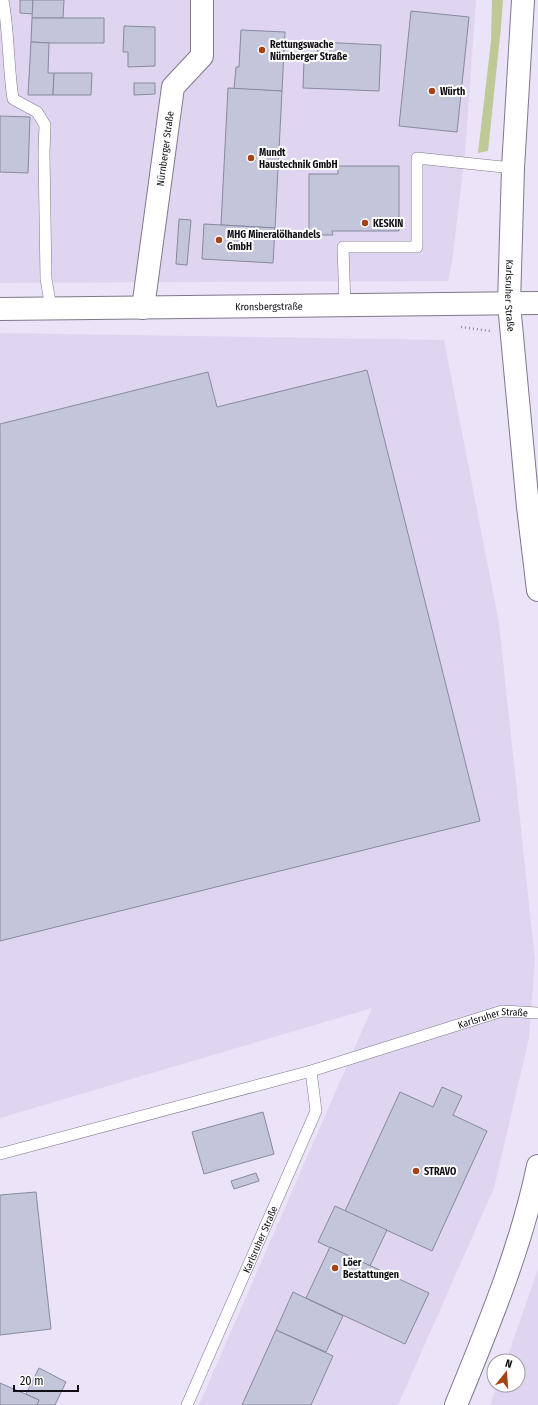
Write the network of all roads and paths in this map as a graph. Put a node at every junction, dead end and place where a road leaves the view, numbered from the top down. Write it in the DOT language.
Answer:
graph roads {
  1 [pos="3,0"];
  2 [pos="202,0"];
  3 [pos="522,0"];
  4 [pos="513,168"];
  5 [pos="538,303"];
  6 [pos="509,304"];
  7 [pos="345,306"];
  8 [pos="51,308"];
  9 [pos="143,308"];
  10 [pos="0,309"];
  11 [pos="538,590"];
  12 [pos="538,1013"];
  13 [pos="311,1070"];
  14 [pos="0,1154"];
  15 [pos="538,1166"];
  16 [pos="187,1405"];
  17 [pos="456,1405"];
  1 -- 8 [label="lane"];
  2 -- 9 [label="main road, Nürnberger Straße"];
  3 -- 4 [label="main road, Karlsruher Straße"];
  4 -- 6 [label="main road, Karlsruher Straße"];
  4 -- 7 [label="lane"];
  5 -- 6 [label="main road, Kronsbergstraße"];
  6 -- 7 [label="main road, Kronsbergstraße"];
  6 -- 11 [label="main road, Karlsruher Straße"];
  7 -- 9 [label="main road, Kronsbergstraße"];
  8 -- 9 [label="main road, Kronsbergstraße"];
  8 -- 10 [label="main road, Kronsbergstraße"];
  12 -- 13 [label="lane, Karlsruher Straße"];
  13 -- 14 [label="lane, Karlsruher Straße"];
  13 -- 16 [label="lane, Karlsruher Straße"];
  15 -- 17 [label="main road"];
}
